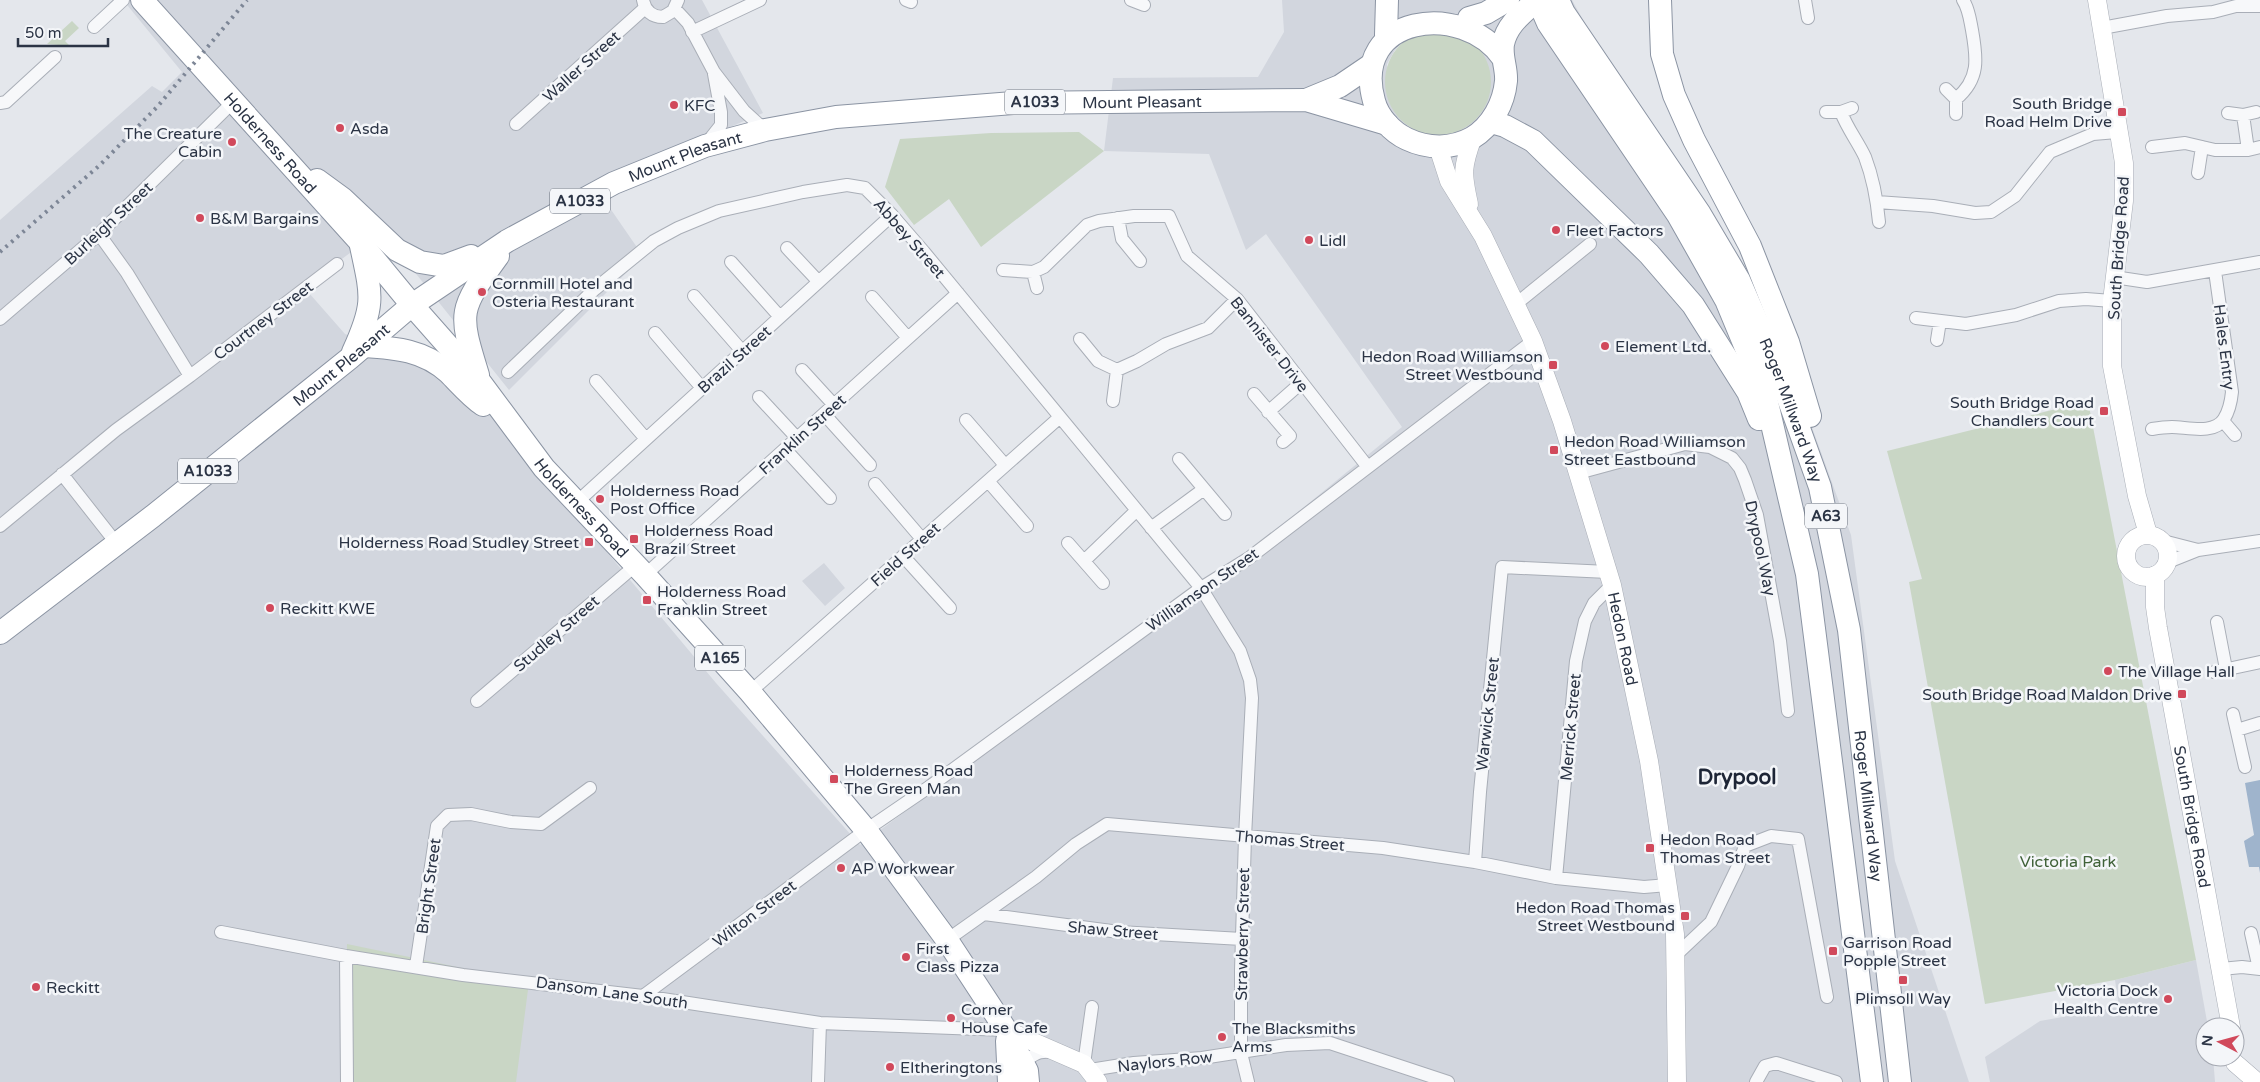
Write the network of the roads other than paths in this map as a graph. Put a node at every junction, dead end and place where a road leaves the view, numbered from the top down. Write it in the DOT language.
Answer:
graph roads {
  1 [pos="123,0"];
  2 [pos="142,0"];
  3 [pos="760,0"];
  4 [pos="1131,0"];
  5 [pos="1388,0"];
  6 [pos="1508,0"];
  7 [pos="1537,0"];
  8 [pos="1660,0"];
  9 [pos="1805,0"];
  10 [pos="1963,0"];
  11 [pos="2097,0"];
  12 [pos="2235,3"];
  13 [pos="644,4"];
  14 [pos="1144,5"];
  15 [pos="2260,6"];
  16 [pos="674,8"];
  17 [pos="1557,12"];
  18 [pos="1469,18"];
  19 [pos="1808,18"];
  20 [pos="94,27"];
  21 [pos="690,28"];
  22 [pos="2102,28"];
  23 [pos="1386,34"];
  24 [pos="55,57"];
  25 [pos="1503,58"];
  26 [pos="1371,65"];
  27 [pos="714,72"];
  28 [pos="1946,89"];
  29 [pos="1956,99"];
  30 [pos="1306,100"];
  31 [pos="233,102"];
  32 [pos="0,104"];
  33 [pos="1826,112"];
  34 [pos="2228,112"];
  35 [pos="2256,112"];
  36 [pos="1956,114"];
  37 [pos="2242,115"];
  38 [pos="1491,122"];
  39 [pos="516,124"];
  40 [pos="1387,124"];
  41 [pos="765,130"];
  42 [pos="2118,132"];
  43 [pos="1474,137"];
  44 [pos="705,146"];
  45 [pos="1438,147"];
  46 [pos="2152,147"];
  47 [pos="2202,147"];
  48 [pos="2254,149"];
  49 [pos="280,153"];
  50 [pos="2198,173"];
  51 [pos="1877,202"];
  52 [pos="892,215"];
  53 [pos="1472,216"];
  54 [pos="1118,218"];
  55 [pos="1878,222"];
  56 [pos="99,234"];
  57 [pos="360,242"];
  58 [pos="1590,244"];
  59 [pos="501,245"];
  60 [pos="787,248"];
  61 [pos="1140,261"];
  62 [pos="731,262"];
  63 [pos="2260,262"];
  64 [pos="337,264"];
  65 [pos="1002,270"];
  66 [pos="2215,271"];
  67 [pos="1033,272"];
  68 [pos="2114,277"];
  69 [pos="818,281"];
  70 [pos="1037,288"];
  71 [pos="958,293"];
  72 [pos="694,296"];
  73 [pos="872,297"];
  74 [pos="1237,299"];
  75 [pos="2112,301"];
  76 [pos="1516,304"];
  77 [pos="412,305"];
  78 [pos="780,317"];
  79 [pos="1916,318"];
  80 [pos="0,319"];
  81 [pos="1940,321"];
  82 [pos="656,333"];
  83 [pos="908,338"];
  84 [pos="1080,339"];
  85 [pos="1937,340"];
  86 [pos="1533,342"];
  87 [pos="742,351"];
  88 [pos="357,352"];
  89 [pos="802,370"];
  90 [pos="1117,370"];
  91 [pos="508,372"];
  92 [pos="190,376"];
  93 [pos="480,382"];
  94 [pos="596,382"];
  95 [pos="1301,383"];
  96 [pos="702,388"];
  97 [pos="1254,394"];
  98 [pos="759,397"];
  99 [pos="1113,400"];
  100 [pos="834,405"];
  101 [pos="1268,412"];
  102 [pos="824,414"];
  103 [pos="1060,417"];
  104 [pos="966,420"];
  105 [pos="509,421"];
  106 [pos="2223,421"];
  107 [pos="2152,429"];
  108 [pos="2235,435"];
  109 [pos="797,438"];
  110 [pos="646,439"];
  111 [pos="1283,442"];
  112 [pos="785,449"];
  113 [pos="1179,459"];
  114 [pos="870,465"];
  115 [pos="1005,465"];
  116 [pos="1367,466"];
  117 [pos="1578,472"];
  118 [pos="62,474"];
  119 [pos="988,481"];
  120 [pos="875,484"];
  121 [pos="1788,487"];
  122 [pos="1204,489"];
  123 [pos="830,498"];
  124 [pos="576,503"];
  125 [pos="1136,511"];
  126 [pos="1225,514"];
  127 [pos="0,526"];
  128 [pos="1028,526"];
  129 [pos="1151,528"];
  130 [pos="2148,538"];
  131 [pos="922,539"];
  132 [pos="2260,541"];
  133 [pos="1068,543"];
  134 [pos="117,544"];
  135 [pos="2198,550"];
  136 [pos="903,556"];
  137 [pos="1084,561"];
  138 [pos="2168,562"];
  139 [pos="640,570"];
  140 [pos="2147,576"];
  141 [pos="1610,578"];
  142 [pos="1103,583"];
  143 [pos="1201,588"];
  144 [pos="950,608"];
  145 [pos="2217,622"];
  146 [pos="1849,630"];
  147 [pos="0,633"];
  148 [pos="2260,662"];
  149 [pos="750,692"];
  150 [pos="477,701"];
  151 [pos="1788,711"];
  152 [pos="2233,714"];
  153 [pos="2260,723"];
  154 [pos="2237,730"];
  155 [pos="2245,767"];
  156 [pos="590,788"];
  157 [pos="866,830"];
  158 [pos="1244,837"];
  159 [pos="1475,862"];
  160 [pos="1556,878"];
  161 [pos="1668,885"];
  162 [pos="984,914"];
  163 [pos="220,932"];
  164 [pos="2251,933"];
  165 [pos="1242,939"];
  166 [pos="947,940"];
  167 [pos="1676,955"];
  168 [pos="346,956"];
  169 [pos="416,966"];
  170 [pos="2221,969"];
  171 [pos="2259,969"];
  172 [pos="643,996"];
  173 [pos="1827,997"];
  174 [pos="1092,1007"];
  175 [pos="2229,1017"];
  176 [pos="820,1023"];
  177 [pos="1006,1030"];
  178 [pos="1240,1053"];
  179 [pos="1063,1054"];
  180 [pos="2236,1067"];
  181 [pos="2242,1067"];
  182 [pos="1091,1072"];
  183 [pos="1021,1078"];
  184 [pos="346,1082"];
  185 [pos="818,1082"];
  186 [pos="1248,1082"];
  187 [pos="1448,1082"];
  188 [pos="1677,1082"];
  189 [pos="1756,1082"];
  190 [pos="1836,1082"];
  191 [pos="1872,1082"];
  192 [pos="1900,1082"];
  193 [pos="2238,1082"];
  194 [pos="2257,1082"];
  1 -- 20 [label="street"];
  2 -- 31 [label="highway, Holderness Road / A165"];
  3 -- 21 [label="street"];
  4 -- 14 [label="street"];
  5 -- 23 [label="highway, A1033"];
  6 -- 18 [label="highway"];
  7 -- 17 [label="highway, Roger Millward Way / A63"];
  7 -- 25 [label="highway"];
  8 -- 146 [label="highway, A63"];
  9 -- 19 [label="street"];
  10 -- 29 [label="street"];
  11 -- 22 [label="street, South Bridge Road"];
  12 -- 15 [label="street"];
  12 -- 22 [label="street"];
  13 -- 16 [label="street"];
  13 -- 39 [label="street, Waller Street"];
  16 -- 21 [label="street"];
  17 -- 121 [label="highway, Roger Millward Way / A63"];
  17 -- 146 [label="highway, Roger Millward Way / A63"];
  18 -- 23 [label="highway, A1033"];
  18 -- 25 [label="highway, A1033"];
  21 -- 27 [label="street"];
  22 -- 42 [label="street, South Bridge Road"];
  23 -- 26 [label="highway, A1033"];
  24 -- 32 [label="street"];
  25 -- 38 [label="highway, A1033"];
  26 -- 30 [label="highway, A1033"];
  26 -- 40 [label="highway, A1033"];
  27 -- 41 [label="street"];
  27 -- 44 [label="street"];
  28 -- 29 [label="street"];
  29 -- 36 [label="street"];
  30 -- 40 [label="highway, A1033"];
  30 -- 41 [label="highway, Mount Pleasant / A1033"];
  31 -- 49 [label="highway, Holderness Road / A165"];
  31 -- 56 [label="street, Burleigh Street"];
  33 -- 51 [label="street"];
  34 -- 37 [label="street"];
  35 -- 37 [label="street"];
  37 -- 48 [label="street"];
  38 -- 43 [label="highway, A1033"];
  38 -- 121 [label="highway, A63"];
  40 -- 45 [label="highway, A1033"];
  41 -- 44 [label="highway, Mount Pleasant / A1033"];
  42 -- 51 [label="street"];
  42 -- 68 [label="street, South Bridge Road"];
  43 -- 45 [label="highway, A1033"];
  43 -- 53 [label="street, Hedon Road"];
  44 -- 59 [label="highway, Mount Pleasant / A1033"];
  45 -- 53 [label="street, Hedon Road"];
  46 -- 47 [label="street"];
  47 -- 48 [label="street"];
  47 -- 50 [label="street"];
  49 -- 57 [label="highway, Holderness Road / A165"];
  49 -- 59 [label="highway"];
  51 -- 55 [label="street"];
  52 -- 69 [label="street, Brazil Street"];
  52 -- 71 [label="street, Abbey Street"];
  52 -- 91 [label="street, Abbey Street"];
  53 -- 76 [label="street, Hedon Road"];
  54 -- 61 [label="street"];
  54 -- 67 [label="street, Bannister Drive"];
  54 -- 74 [label="street, Bannister Drive"];
  56 -- 80 [label="street, Burleigh Street"];
  56 -- 92 [label="street"];
  57 -- 77 [label="highway, Holderness Road / A165"];
  57 -- 88 [label="highway"];
  58 -- 76 [label="street"];
  59 -- 77 [label="highway, Mount Pleasant / A1033"];
  59 -- 93 [label="highway"];
  60 -- 69 [label="street"];
  62 -- 78 [label="street"];
  63 -- 66 [label="street"];
  64 -- 92 [label="street, Courtney Street"];
  65 -- 67 [label="street"];
  66 -- 68 [label="street"];
  66 -- 106 [label="street, Hales Entry"];
  67 -- 70 [label="street"];
  68 -- 75 [label="street, South Bridge Road"];
  69 -- 78 [label="street, Brazil Street"];
  71 -- 83 [label="street, Franklin Street"];
  71 -- 103 [label="street, Abbey Street"];
  72 -- 87 [label="street"];
  73 -- 83 [label="street"];
  74 -- 90 [label="street"];
  74 -- 95 [label="street, Bannister Drive"];
  75 -- 81 [label="street"];
  75 -- 130 [label="street, South Bridge Road"];
  76 -- 86 [label="street, Hedon Road"];
  77 -- 88 [label="highway, Mount Pleasant / A1033"];
  77 -- 93 [label="highway, Holderness Road / A165"];
  78 -- 87 [label="street, Brazil Street"];
  79 -- 81 [label="street"];
  81 -- 85 [label="street"];
  82 -- 96 [label="street"];
  83 -- 100 [label="street, Franklin Street"];
  84 -- 90 [label="street"];
  86 -- 116 [label="street, Williamson Street"];
  86 -- 117 [label="street, Hedon Road"];
  87 -- 96 [label="street, Brazil Street"];
  88 -- 105 [label="highway"];
  88 -- 134 [label="highway, Mount Pleasant / A1033"];
  89 -- 100 [label="street"];
  90 -- 99 [label="street"];
  92 -- 118 [label="street, Courtney Street"];
  93 -- 105 [label="highway, Holderness Road / A165"];
  94 -- 110 [label="street"];
  95 -- 101 [label="street"];
  95 -- 116 [label="street, Bannister Drive"];
  96 -- 110 [label="street, Brazil Street"];
  97 -- 101 [label="street"];
  98 -- 109 [label="street"];
  100 -- 102 [label="street, Franklin Street"];
  101 -- 111 [label="street"];
  102 -- 109 [label="street, Franklin Street"];
  102 -- 114 [label="street"];
  103 -- 115 [label="street, Field Street"];
  103 -- 125 [label="street, Abbey Street"];
  104 -- 115 [label="street"];
  105 -- 124 [label="highway, Holderness Road / A165"];
  106 -- 107 [label="street"];
  106 -- 108 [label="street"];
  109 -- 112 [label="street, Franklin Street"];
  110 -- 124 [label="street, Brazil Street"];
  112 -- 123 [label="street"];
  112 -- 139 [label="street, Franklin Street"];
  113 -- 122 [label="street"];
  115 -- 119 [label="street, Field Street"];
  116 -- 143 [label="street, Williamson Street"];
  117 -- 141 [label="street, Hedon Road"];
  117 -- 151 [label="street, Drypool Way"];
  118 -- 127 [label="street, Courtney Street"];
  118 -- 134 [label="street"];
  119 -- 128 [label="street"];
  119 -- 131 [label="street, Field Street"];
  120 -- 131 [label="street"];
  121 -- 191 [label="highway, Roger Millward Way / A63"];
  122 -- 126 [label="street"];
  122 -- 129 [label="street"];
  124 -- 139 [label="highway, Holderness Road / A165"];
  125 -- 129 [label="street, Abbey Street"];
  125 -- 137 [label="street"];
  129 -- 143 [label="street, Abbey Street"];
  130 -- 135 [label="street"];
  130 -- 138 [label="street"];
  130 -- 140 [label="street"];
  131 -- 136 [label="street, Field Street"];
  132 -- 135 [label="street"];
  133 -- 137 [label="street"];
  134 -- 147 [label="highway, Mount Pleasant / A1033"];
  135 -- 138 [label="street"];
  136 -- 144 [label="street"];
  136 -- 149 [label="street, Field Street"];
  137 -- 142 [label="street"];
  138 -- 140 [label="street"];
  139 -- 149 [label="highway, Holderness Road / A165"];
  139 -- 150 [label="street, Studley Street"];
  140 -- 170 [label="street, South Bridge Road"];
  141 -- 159 [label="street, Warwick Street"];
  141 -- 160 [label="street, Merrick Street"];
  141 -- 161 [label="street, Hedon Road"];
  143 -- 157 [label="street, Williamson Street"];
  143 -- 158 [label="street, Strawberry Street"];
  145 -- 148 [label="street"];
  146 -- 192 [label="highway, Roger Millward Way / A63"];
  149 -- 157 [label="highway, Holderness Road / A165"];
  152 -- 154 [label="street"];
  153 -- 154 [label="street"];
  154 -- 155 [label="street"];
  156 -- 169 [label="street, Bright Street"];
  157 -- 166 [label="highway, Holderness Road / A165"];
  157 -- 172 [label="street, Wilton Street"];
  158 -- 159 [label="street, Thomas Street"];
  158 -- 162 [label="street, Thomas Street"];
  158 -- 165 [label="street, Strawberry Street"];
  159 -- 160 [label="street, Thomas Street"];
  160 -- 161 [label="street, Thomas Street"];
  161 -- 167 [label="street, Hedon Road"];
  162 -- 165 [label="street, Shaw Street"];
  162 -- 166 [label="street, Thomas Street"];
  163 -- 168 [label="street, Dansom Lane South"];
  164 -- 171 [label="street"];
  165 -- 178 [label="street, Strawberry Street"];
  166 -- 177 [label="highway, Holderness Road / A165"];
  167 -- 173 [label="street"];
  167 -- 188 [label="street, Hedon Road"];
  168 -- 169 [label="street, Dansom Lane South"];
  168 -- 184 [label="street"];
  169 -- 172 [label="street, Dansom Lane South"];
  170 -- 171 [label="street"];
  170 -- 175 [label="street, South Bridge Road"];
  172 -- 176 [label="street, Dansom Lane South"];
  174 -- 182 [label="street"];
  176 -- 177 [label="street, Dansom Lane South"];
  176 -- 185 [label="street"];
  177 -- 179 [label="street"];
  177 -- 183 [label="highway, A165"];
  178 -- 182 [label="street, Naylors Row"];
  178 -- 186 [label="street, Strawberry Street"];
  178 -- 187 [label="street, Naylors Row"];
  179 -- 182 [label="street"];
  179 -- 183 [label="street"];
  180 -- 193 [label="street"];
  181 -- 194 [label="street"];
  189 -- 190 [label="street"];
}
